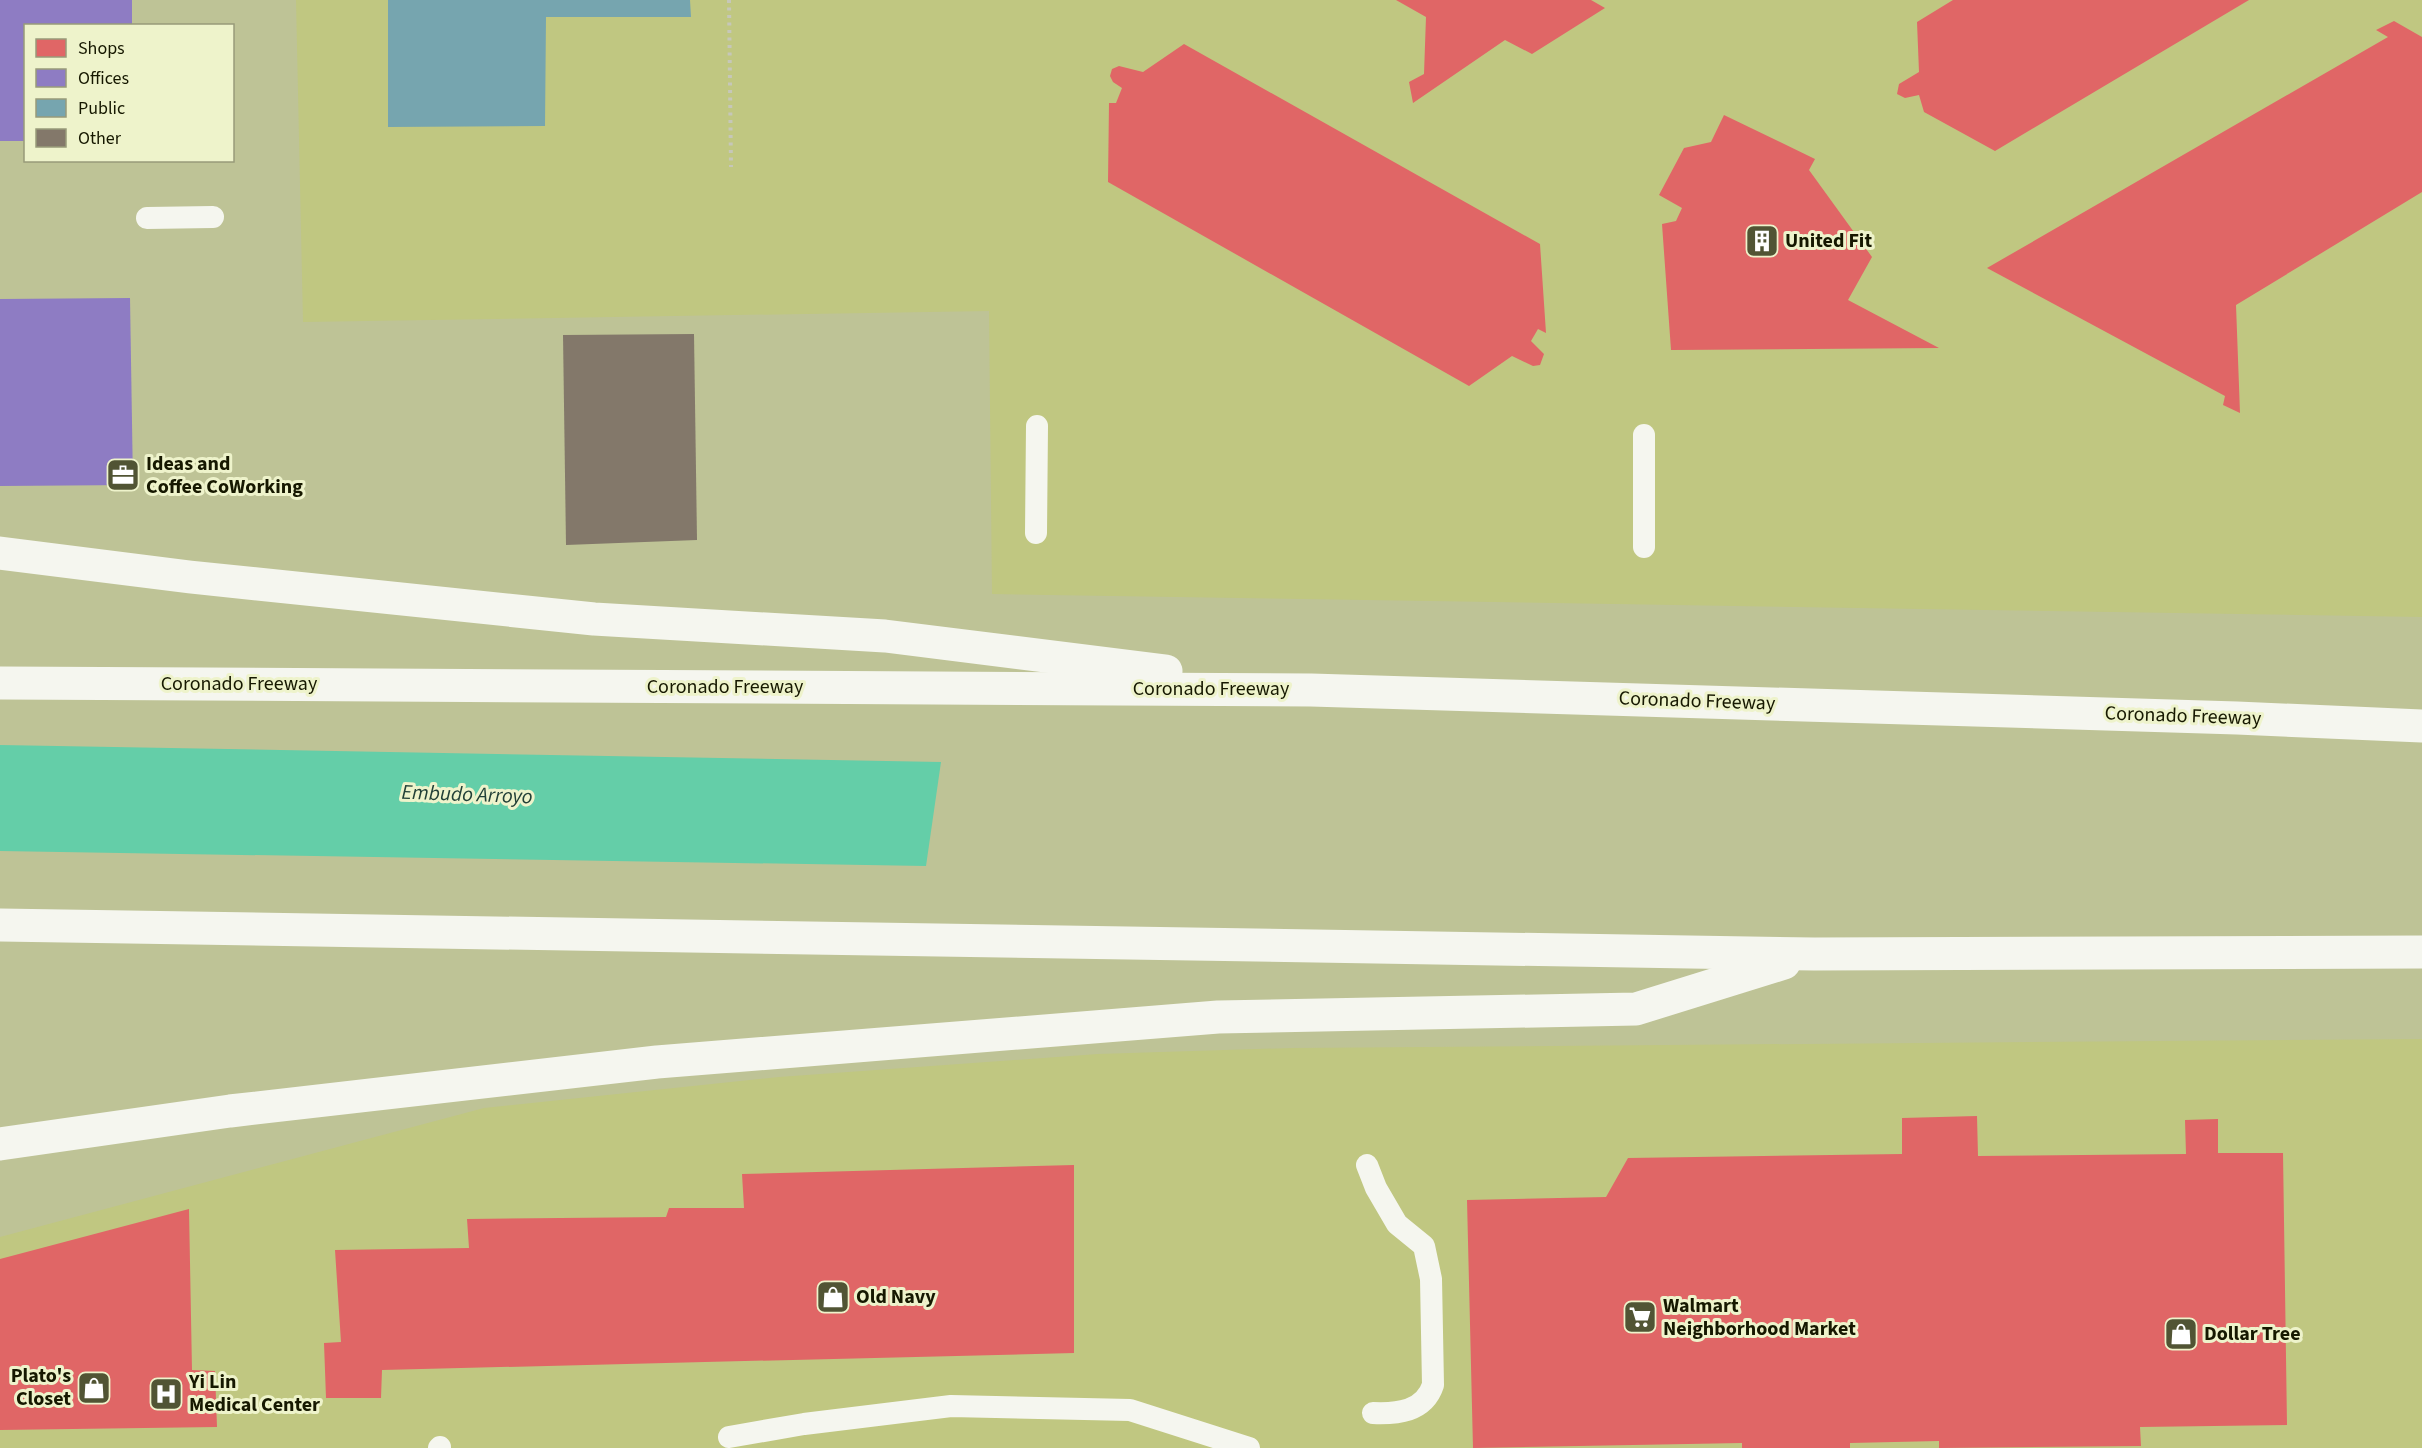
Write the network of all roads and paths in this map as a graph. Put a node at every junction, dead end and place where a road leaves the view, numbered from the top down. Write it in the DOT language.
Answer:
graph roads {
  1 [pos="729,0"];
  2 [pos="731,167"];
  3 [pos="213,217"];
  4 [pos="147,218"];
  5 [pos="1037,426"];
  6 [pos="1644,435"];
  7 [pos="1036,533"];
  8 [pos="1644,546"];
  9 [pos="0,553"];
  10 [pos="0,683"];
  11 [pos="1311,690"];
  12 [pos="2422,726"];
  13 [pos="0,925"];
  14 [pos="2422,952"];
  15 [pos="1814,954"];
  16 [pos="0,1144"];
  17 [pos="1367,1165"];
  18 [pos="1373,1413"];
  19 [pos="729,1437"];
  20 [pos="1249,1448"];
  1 -- 2 [label="path"];
  3 -- 4 [label="lane"];
  5 -- 7 [label="lane"];
  6 -- 8 [label="lane"];
  9 -- 11 [label="highway"];
  10 -- 11 [label="highway, Coronado Freeway"];
  11 -- 12 [label="highway, Coronado Freeway"];
  13 -- 15 [label="highway"];
  14 -- 15 [label="highway"];
  15 -- 16 [label="highway"];
  17 -- 18 [label="lane"];
  19 -- 20 [label="lane"];
}
